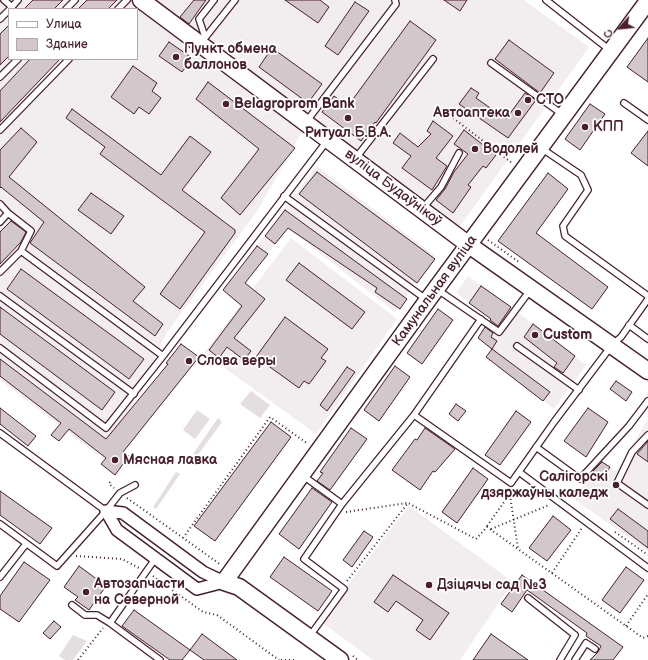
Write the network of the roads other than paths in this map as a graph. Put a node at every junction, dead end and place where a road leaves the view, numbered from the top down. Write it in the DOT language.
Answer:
graph roads {
  1 [pos="18,0"];
  2 [pos="75,0"];
  3 [pos="127,0"];
  4 [pos="141,0"];
  5 [pos="214,0"];
  6 [pos="235,0"];
  7 [pos="395,0"];
  8 [pos="546,0"];
  9 [pos="648,1"];
  10 [pos="11,8"];
  11 [pos="67,8"];
  12 [pos="119,8"];
  13 [pos="8,11"];
  14 [pos="0,19"];
  15 [pos="203,41"];
  16 [pos="611,51"];
  17 [pos="433,59"];
  18 [pos="17,60"];
  19 [pos="68,60"];
  20 [pos="491,62"];
  21 [pos="0,77"];
  22 [pos="624,103"];
  23 [pos="564,116"];
  24 [pos="648,120"];
  25 [pos="306,122"];
  26 [pos="0,130"];
  27 [pos="328,139"];
  28 [pos="540,148"];
  29 [pos="459,153"];
  30 [pos="355,159"];
  31 [pos="284,196"];
  32 [pos="0,204"];
  33 [pos="422,210"];
  34 [pos="8,213"];
  35 [pos="0,222"];
  36 [pos="469,244"];
  37 [pos="21,251"];
  38 [pos="0,272"];
  39 [pos="531,289"];
  40 [pos="431,295"];
  41 [pos="0,296"];
  42 [pos="648,296"];
  43 [pos="648,299"];
  44 [pos="481,319"];
  45 [pos="630,325"];
  46 [pos="648,339"];
  47 [pos="612,345"];
  48 [pos="518,346"];
  49 [pos="0,348"];
  50 [pos="163,356"];
  51 [pos="648,371"];
  52 [pos="579,390"];
  53 [pos="134,394"];
  54 [pos="648,401"];
  55 [pos="414,416"];
  56 [pos="0,433"];
  57 [pos="648,435"];
  58 [pos="536,447"];
  59 [pos="519,472"];
  60 [pos="301,474"];
  61 [pos="134,485"];
  62 [pos="342,504"];
  63 [pos="648,505"];
  64 [pos="106,512"];
  65 [pos="0,524"];
  66 [pos="26,544"];
  67 [pos="155,559"];
  68 [pos="648,568"];
  69 [pos="0,577"];
  70 [pos="224,582"];
  71 [pos="528,598"];
  72 [pos="72,605"];
  73 [pos="109,622"];
  74 [pos="309,637"];
  75 [pos="595,649"];
  76 [pos="160,660"];
  77 [pos="340,660"];
  78 [pos="560,660"];
  79 [pos="575,660"];
  1 -- 10 [label="lane"];
  2 -- 11 [label="lane"];
  3 -- 12 [label="lane"];
  4 -- 15 [label="street, вуліца Будаўнікоў"];
  5 -- 15 [label="lane"];
  6 -- 15 [label="lane"];
  7 -- 25 [label="lane"];
  8 -- 16 [label="lane"];
  9 -- 16 [label="street, Камунальная вуліца"];
  13 -- 14 [label="lane"];
  15 -- 25 [label="street, вуліца Будаўнікоў"];
  16 -- 23 [label="street, Камунальная вуліца"];
  17 -- 30 [label="lane"];
  18 -- 21 [label="lane"];
  19 -- 26 [label="lane"];
  20 -- 23 [label="lane"];
  22 -- 24 [label="lane"];
  23 -- 28 [label="street, Камунальная вуліца"];
  25 -- 27 [label="street, вуліца Будаўнікоў"];
  27 -- 30 [label="street, вуліца Будаўнікоў"];
  27 -- 31 [label="lane"];
  28 -- 36 [label="street, Камунальная вуліца"];
  28 -- 42 [label="lane"];
  29 -- 33 [label="lane"];
  30 -- 33 [label="street, вуліца Будаўнікоў"];
  31 -- 40 [label="lane"];
  31 -- 50 [label="lane"];
  32 -- 34 [label="lane"];
  33 -- 36 [label="street, вуліца Будаўнікоў"];
  34 -- 35 [label="lane"];
  34 -- 37 [label="lane"];
  36 -- 39 [label="street, вуліца Будаўнікоў"];
  36 -- 40 [label="street, Камунальная вуліца"];
  37 -- 38 [label="lane"];
  37 -- 50 [label="lane"];
  39 -- 44 [label="lane"];
  39 -- 47 [label="street, вуліца Будаўнікоў"];
  40 -- 44 [label="lane"];
  40 -- 60 [label="street, Камунальная вуліца"];
  41 -- 53 [label="lane"];
  43 -- 45 [label="lane"];
  44 -- 55 [label="lane"];
  45 -- 46 [label="lane"];
  45 -- 47 [label="lane"];
  47 -- 51 [label="street, вуліца Будаўнікоў"];
  47 -- 52 [label="lane"];
  48 -- 52 [label="lane"];
  49 -- 53 [label="lane"];
  50 -- 53 [label="lane"];
  52 -- 58 [label="lane"];
  54 -- 58 [label="lane"];
  55 -- 59 [label="lane"];
  55 -- 62 [label="lane"];
  56 -- 64 [label="lane"];
  57 -- 63 [label="lane"];
  58 -- 59 [label="lane"];
  59 -- 68 [label="lane"];
  60 -- 62 [label="lane"];
  60 -- 70 [label="street, Камунальная вуліца"];
  61 -- 64 [label="lane"];
  62 -- 74 [label="lane"];
  64 -- 66 [label="lane"];
  64 -- 67 [label="street"];
  64 -- 70 [label="street"];
  65 -- 66 [label="lane"];
  66 -- 69 [label="lane"];
  67 -- 70 [label="street"];
  67 -- 73 [label="lane"];
  70 -- 74 [label="street"];
  71 -- 78 [label="lane"];
  72 -- 73 [label="lane"];
  73 -- 76 [label="lane"];
  74 -- 77 [label="street"];
  75 -- 79 [label="lane"];
}
